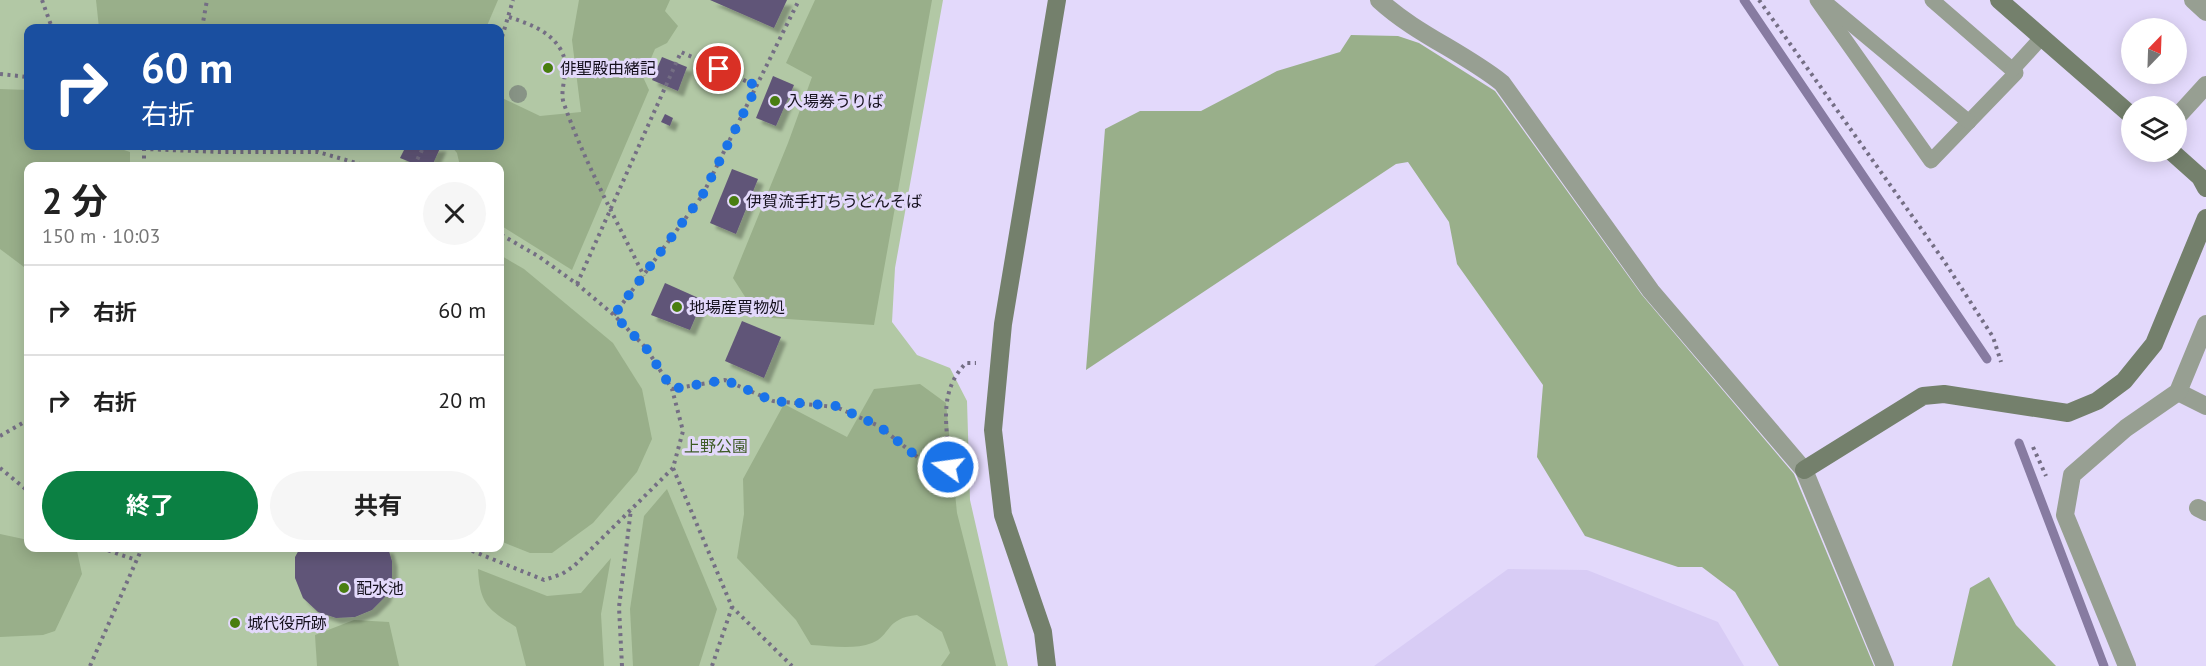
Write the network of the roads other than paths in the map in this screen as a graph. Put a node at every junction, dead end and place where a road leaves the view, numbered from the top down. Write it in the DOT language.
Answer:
graph roads {
  1 [pos="1057,0"];
  2 [pos="1380,0"];
  3 [pos="1817,0"];
  4 [pos="1823,0"];
  5 [pos="1932,0"];
  6 [pos="2000,0"];
  7 [pos="2193,0"];
  8 [pos="2206,12"];
  9 [pos="2042,37"];
  10 [pos="2012,70"];
  11 [pos="2206,85"];
  12 [pos="2121,106"];
  13 [pos="2187,106"];
  14 [pos="1969,122"];
  15 [pos="2183,162"];
  16 [pos="2206,188"];
  17 [pos="2206,218"];
  18 [pos="2206,324"];
  19 [pos="2178,392"];
  20 [pos="2206,406"];
  21 [pos="1803,470"];
  22 [pos="1047,666"];
  23 [pos="1886,666"];
  24 [pos="2127,666"];
  1 -- 22 [label="street"];
  2 -- 21 [label="street"];
  3 -- 14 [label="lane"];
  4 -- 14 [label="lane"];
  5 -- 10 [label="lane"];
  6 -- 9 [label="street"];
  7 -- 8 [label="street"];
  9 -- 10 [label="lane"];
  9 -- 12 [label="street"];
  10 -- 14 [label="lane"];
  11 -- 13 [label="street"];
  15 -- 16 [label="street"];
  17 -- 21 [label="street"];
  18 -- 19 [label="street"];
  19 -- 20 [label="street"];
  19 -- 24 [label="street"];
  21 -- 23 [label="street"];
}
